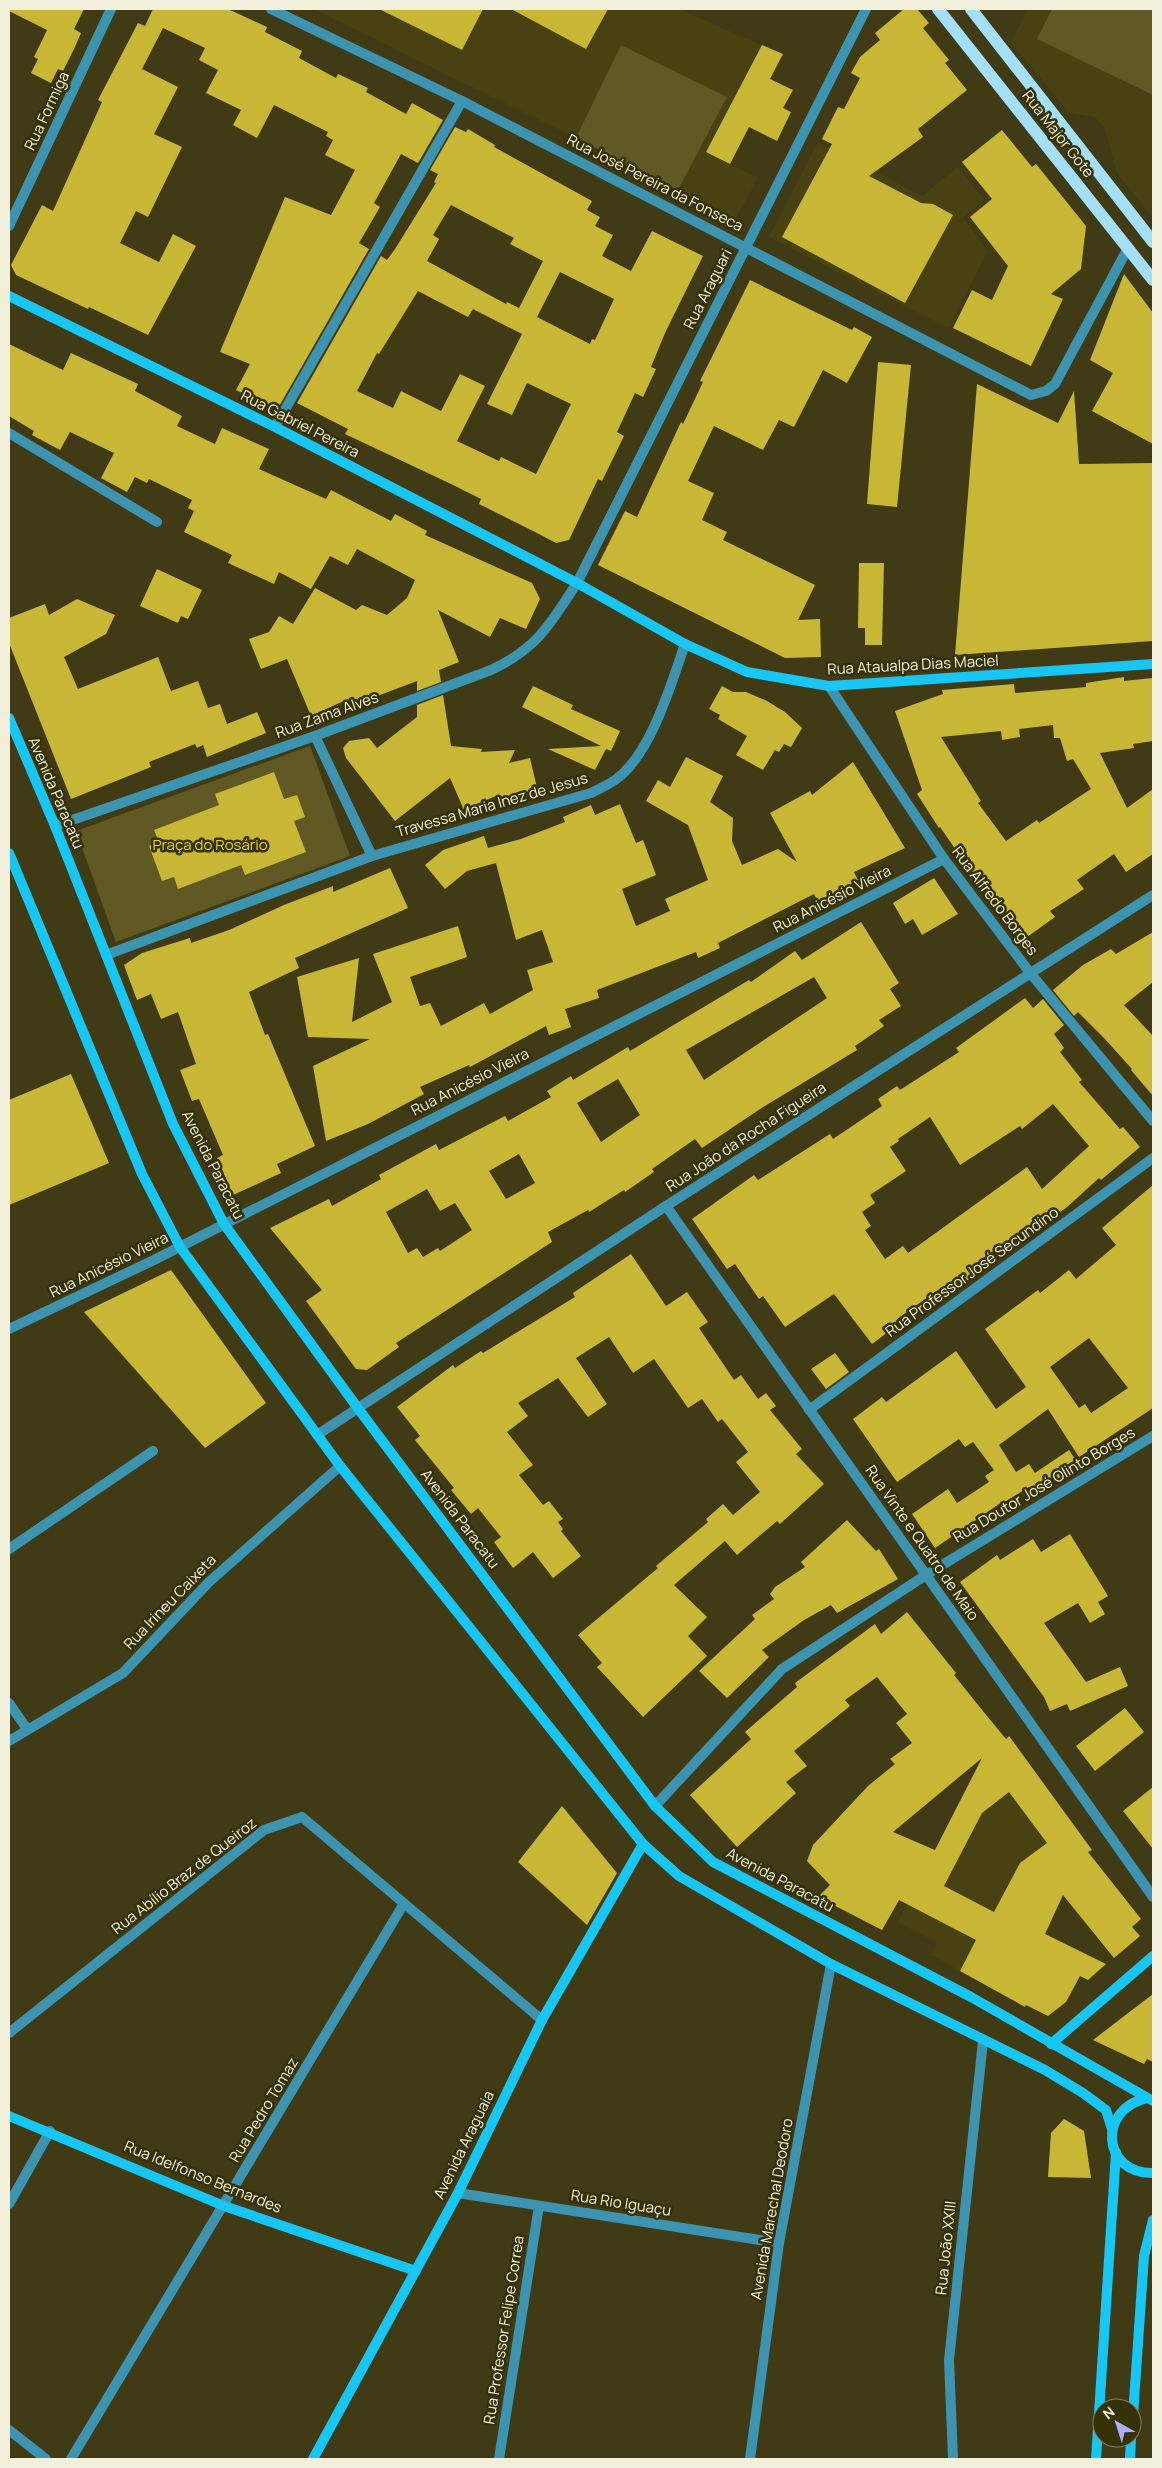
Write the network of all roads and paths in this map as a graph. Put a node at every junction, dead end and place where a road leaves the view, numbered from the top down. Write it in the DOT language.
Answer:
graph roads {
  1 [pos="111,9"];
  2 [pos="271,9"];
  3 [pos="866,9"];
  4 [pos="938,9"];
  5 [pos="971,9"];
  6 [pos="462,101"];
  7 [pos="9,226"];
  8 [pos="1152,239"];
  9 [pos="746,246"];
  10 [pos="1128,248"];
  11 [pos="1153,280"];
  12 [pos="9,296"];
  13 [pos="275,428"];
  14 [pos="9,433"];
  15 [pos="157,522"];
  16 [pos="577,583"];
  17 [pos="685,644"];
  18 [pos="1153,664"];
  19 [pos="829,686"];
  20 [pos="9,718"];
  21 [pos="315,736"];
  22 [pos="55,826"];
  23 [pos="9,853"];
  24 [pos="372,856"];
  25 [pos="944,859"];
  26 [pos="1153,895"];
  27 [pos="106,955"];
  28 [pos="1031,974"];
  29 [pos="1153,1121"];
  30 [pos="1153,1158"];
  31 [pos="666,1206"];
  32 [pos="224,1224"];
  33 [pos="180,1247"];
  34 [pos="9,1329"];
  35 [pos="357,1407"];
  36 [pos="809,1410"];
  37 [pos="317,1435"];
  38 [pos="1153,1436"];
  39 [pos="153,1451"];
  40 [pos="340,1466"];
  41 [pos="9,1550"];
  42 [pos="926,1575"];
  43 [pos="9,1703"];
  44 [pos="27,1729"];
  45 [pos="9,1741"];
  46 [pos="655,1806"];
  47 [pos="643,1844"];
  48 [pos="1153,1897"];
  49 [pos="404,1905"];
  50 [pos="1153,1956"];
  51 [pos="831,1964"];
  52 [pos="542,2020"];
  53 [pos="9,2033"];
  54 [pos="984,2040"];
  55 [pos="1051,2044"];
  56 [pos="1150,2100"];
  57 [pos="9,2116"];
  58 [pos="1112,2129"];
  59 [pos="50,2131"];
  60 [pos="1116,2152"];
  61 [pos="1153,2172"];
  62 [pos="458,2193"];
  63 [pos="9,2204"];
  64 [pos="224,2206"];
  65 [pos="540,2206"];
  66 [pos="1153,2220"];
  67 [pos="779,2243"];
  68 [pos="416,2271"];
  69 [pos="1134,2398"];
  70 [pos="9,2430"];
  71 [pos="46,2459"];
  72 [pos="71,2459"];
  73 [pos="313,2459"];
  74 [pos="499,2459"];
  75 [pos="750,2459"];
  76 [pos="954,2459"];
  77 [pos="1096,2459"];
  1 -- 7 [label="street, Rua Formiga"];
  2 -- 6 [label="street, Rua José Pereira da Fonseca"];
  3 -- 9 [label="street, Rua Araguari"];
  4 -- 10 [label="main road, Rua Major Gote"];
  5 -- 8 [label="main road, Rua Major Gote"];
  6 -- 9 [label="street, Rua José Pereira da Fonseca"];
  6 -- 13 [label="street"];
  9 -- 10 [label="street, Rua José Pereira da Fonseca"];
  9 -- 16 [label="street, Rua Araguari"];
  10 -- 11 [label="main road, Rua Major Gote"];
  12 -- 13 [label="street, Rua Gabriel Pereira"];
  13 -- 16 [label="street, Rua Gabriel Pereira"];
  14 -- 15 [label="street"];
  16 -- 17 [label="street, Rua Ataualpa Dias Maciel"];
  16 -- 21 [label="street, Rua Zama Alves"];
  17 -- 19 [label="street, Rua Ataualpa Dias Maciel"];
  17 -- 24 [label="street, Travessa Maria Inez de Jesus"];
  18 -- 19 [label="street, Rua Ataualpa Dias Maciel"];
  19 -- 25 [label="street, Rua Alfredo Borges"];
  20 -- 22 [label="street, Avenida Paracatu"];
  21 -- 22 [label="street, Rua Zama Alves"];
  21 -- 24 [label="street"];
  22 -- 27 [label="street, Avenida Paracatu"];
  23 -- 33 [label="street"];
  24 -- 27 [label="street"];
  25 -- 28 [label="street, Rua Alfredo Borges"];
  25 -- 32 [label="street, Rua Anicésio Vieira"];
  26 -- 28 [label="street, Rua João da Rocha Figueira"];
  27 -- 32 [label="street, Avenida Paracatu"];
  28 -- 29 [label="street, Rua Alfredo Borges"];
  28 -- 31 [label="street, Rua João da Rocha Figueira"];
  30 -- 36 [label="street, Rua Professor José Secundino"];
  31 -- 35 [label="street, Rua João da Rocha Figueira"];
  31 -- 36 [label="street, Rua Vinte e Quatro de Maio"];
  32 -- 33 [label="street, Rua Anicésio Vieira"];
  32 -- 35 [label="street, Avenida Paracatu"];
  33 -- 34 [label="street, Rua Anicésio Vieira"];
  33 -- 37 [label="street"];
  35 -- 37 [label="street, Rua João da Rocha Figueira"];
  35 -- 46 [label="street, Avenida Paracatu"];
  36 -- 42 [label="street, Rua Vinte e Quatro de Maio"];
  37 -- 40 [label="street"];
  38 -- 42 [label="street, Rua Doutor José Olinto Borges"];
  39 -- 41 [label="street"];
  40 -- 44 [label="street, Rua Irineu Caixeta"];
  40 -- 47 [label="street"];
  42 -- 46 [label="street, Rua Doutor José Olinto Borges"];
  42 -- 48 [label="street, Rua Vinte e Quatro de Maio"];
  43 -- 44 [label="street"];
  44 -- 45 [label="street, Rua Irineu Caixeta"];
  46 -- 55 [label="street, Avenida Paracatu"];
  47 -- 51 [label="street"];
  47 -- 52 [label="street, Avenida Araguaia"];
  49 -- 52 [label="street, Rua Abílio Braz de Queiroz"];
  49 -- 53 [label="street, Rua Abílio Braz de Queiroz"];
  49 -- 64 [label="street, Rua Pedro Tomaz"];
  50 -- 55 [label="street"];
  51 -- 54 [label="street"];
  51 -- 67 [label="street, Avenida Marechal Deodoro"];
  52 -- 62 [label="street, Avenida Araguaia"];
  54 -- 58 [label="street"];
  54 -- 76 [label="street, Rua João XXIII"];
  55 -- 56 [label="street, Avenida Paracatu"];
  56 -- 58 [label="street"];
  57 -- 59 [label="street, Rua Idelfonso Bernardes"];
  58 -- 60 [label="street"];
  59 -- 63 [label="street"];
  59 -- 64 [label="street, Rua Idelfonso Bernardes"];
  60 -- 61 [label="street"];
  60 -- 77 [label="street"];
  62 -- 65 [label="street, Rua Rio Iguaçu"];
  62 -- 68 [label="street, Avenida Araguaia"];
  64 -- 68 [label="street, Rua Idelfonso Bernardes"];
  64 -- 72 [label="street, Rua Pedro Tomaz"];
  65 -- 67 [label="street, Rua Rio Iguaçu"];
  65 -- 74 [label="street, Rua Professor Felipe Correa"];
  66 -- 69 [label="street"];
  67 -- 75 [label="street, Avenida Marechal Deodoro"];
  68 -- 73 [label="street, Avenida Araguaia"];
  70 -- 71 [label="street"];
}
